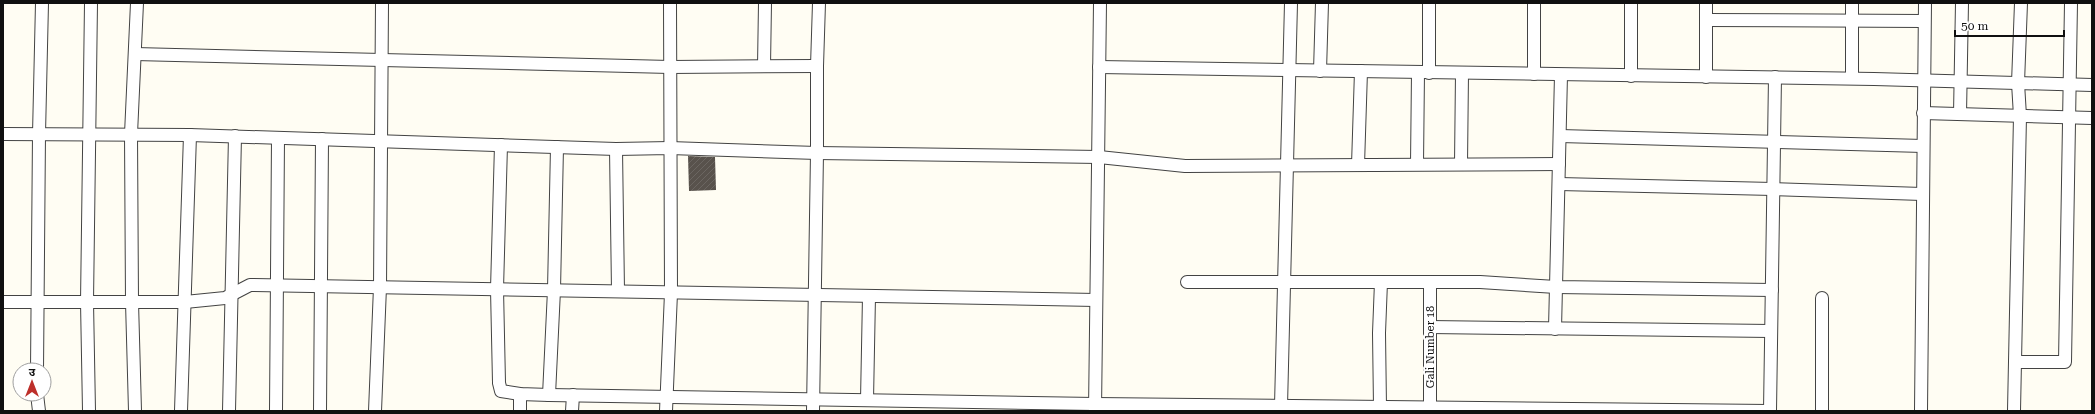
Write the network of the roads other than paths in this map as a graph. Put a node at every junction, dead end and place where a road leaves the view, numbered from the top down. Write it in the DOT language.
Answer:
graph roads {
  1 [pos="42,3"];
  2 [pos="91,3"];
  3 [pos="137,3"];
  4 [pos="382,3"];
  5 [pos="670,3"];
  6 [pos="765,3"];
  7 [pos="819,3"];
  8 [pos="1100,3"];
  9 [pos="1291,3"];
  10 [pos="1322,3"];
  11 [pos="1429,3"];
  12 [pos="1534,3"];
  13 [pos="1631,3"];
  14 [pos="1706,3"];
  15 [pos="1852,3"];
  16 [pos="1925,3"];
  17 [pos="1962,3"];
  18 [pos="2021,3"];
  19 [pos="2072,3"];
  20 [pos="1706,20"];
  21 [pos="1924,21"];
  22 [pos="1852,22"];
  23 [pos="135,54"];
  24 [pos="382,61"];
  25 [pos="670,66"];
  26 [pos="764,66"];
  27 [pos="816,66"];
  28 [pos="1099,67"];
  29 [pos="1288,70"];
  30 [pos="1320,71"];
  31 [pos="1360,71"];
  32 [pos="1423,72"];
  33 [pos="1462,73"];
  34 [pos="1534,74"];
  35 [pos="1561,75"];
  36 [pos="1631,76"];
  37 [pos="1706,77"];
  38 [pos="1776,77"];
  39 [pos="1852,78"];
  40 [pos="1924,80"];
  41 [pos="1960,81"];
  42 [pos="2018,83"];
  43 [pos="2070,85"];
  44 [pos="2092,85"];
  45 [pos="1923,113"];
  46 [pos="1960,114"];
  47 [pos="2020,116"];
  48 [pos="2069,118"];
  49 [pos="2092,118"];
  50 [pos="3,134"];
  51 [pos="39,134"];
  52 [pos="89,134"];
  53 [pos="131,134"];
  54 [pos="190,135"];
  55 [pos="235,136"];
  56 [pos="1560,136"];
  57 [pos="278,138"];
  58 [pos="322,139"];
  59 [pos="382,141"];
  60 [pos="1774,142"];
  61 [pos="501,145"];
  62 [pos="1923,146"];
  63 [pos="556,147"];
  64 [pos="670,148"];
  65 [pos="616,150"];
  66 [pos="817,153"];
  67 [pos="1099,157"];
  68 [pos="1358,164"];
  69 [pos="1417,164"];
  70 [pos="1461,164"];
  71 [pos="1559,164"];
  72 [pos="1288,166"];
  73 [pos="1559,184"];
  74 [pos="1773,189"];
  75 [pos="1922,194"];
  76 [pos="1186,282"];
  77 [pos="1284,282"];
  78 [pos="1381,282"];
  79 [pos="1430,282"];
  80 [pos="276,286"];
  81 [pos="321,286"];
  82 [pos="380,287"];
  83 [pos="1556,287"];
  84 [pos="497,289"];
  85 [pos="554,290"];
  86 [pos="1772,290"];
  87 [pos="618,291"];
  88 [pos="233,293"];
  89 [pos="672,293"];
  90 [pos="815,295"];
  91 [pos="869,296"];
  92 [pos="1822,298"];
  93 [pos="1096,300"];
  94 [pos="3,302"];
  95 [pos="37,302"];
  96 [pos="87,302"];
  97 [pos="132,302"];
  98 [pos="185,302"];
  99 [pos="1430,327"];
  100 [pos="1555,329"];
  101 [pos="1771,332"];
  102 [pos="37,362"];
  103 [pos="2015,362"];
  104 [pos="520,394"];
  105 [pos="549,395"];
  106 [pos="573,395"];
  107 [pos="666,397"];
  108 [pos="867,400"];
  109 [pos="813,405"];
  110 [pos="1281,406"];
  111 [pos="986,407"];
  112 [pos="1380,407"];
  113 [pos="1095,408"];
  114 [pos="1212,408"];
  115 [pos="1252,408"];
  116 [pos="1430,409"];
  117 [pos="1524,409"];
  118 [pos="1624,410"];
  119 [pos="1723,410"];
  120 [pos="89,411"];
  121 [pos="135,411"];
  122 [pos="181,411"];
  123 [pos="229,411"];
  124 [pos="276,411"];
  125 [pos="320,411"];
  126 [pos="375,411"];
  127 [pos="520,411"];
  128 [pos="572,411"];
  129 [pos="666,411"];
  130 [pos="1770,411"];
  131 [pos="1822,411"];
  132 [pos="1921,411"];
  133 [pos="2014,411"];
  1 -- 51 [label="street"];
  2 -- 52 [label="street"];
  3 -- 23 [label="street"];
  4 -- 24 [label="street"];
  5 -- 25 [label="street"];
  6 -- 26 [label="street"];
  7 -- 27 [label="street"];
  8 -- 28 [label="street"];
  9 -- 29 [label="street"];
  10 -- 30 [label="street"];
  11 -- 32 [label="street"];
  12 -- 34 [label="street"];
  13 -- 36 [label="street"];
  14 -- 20 [label="street"];
  15 -- 22 [label="street"];
  16 -- 21 [label="street"];
  17 -- 41 [label="street"];
  18 -- 42 [label="street"];
  19 -- 43 [label="street"];
  20 -- 22 [label="street"];
  20 -- 37 [label="street"];
  21 -- 22 [label="street"];
  21 -- 40 [label="street"];
  22 -- 39 [label="street"];
  23 -- 24 [label="street"];
  23 -- 53 [label="street"];
  24 -- 25 [label="street"];
  24 -- 59 [label="street"];
  25 -- 26 [label="street"];
  25 -- 64 [label="street"];
  26 -- 27 [label="street"];
  27 -- 66 [label="street"];
  28 -- 29 [label="street"];
  28 -- 67 [label="street"];
  29 -- 30 [label="street"];
  29 -- 72 [label="street"];
  30 -- 31 [label="street"];
  31 -- 32 [label="street"];
  31 -- 68 [label="street"];
  32 -- 33 [label="street"];
  32 -- 69 [label="street"];
  33 -- 34 [label="street"];
  33 -- 70 [label="street"];
  34 -- 35 [label="street"];
  35 -- 36 [label="street"];
  35 -- 56 [label="street"];
  36 -- 37 [label="street"];
  37 -- 38 [label="street"];
  38 -- 39 [label="street"];
  38 -- 60 [label="street"];
  39 -- 40 [label="street"];
  40 -- 41 [label="street"];
  40 -- 45 [label="street"];
  41 -- 42 [label="street"];
  41 -- 46 [label="street"];
  42 -- 43 [label="street"];
  42 -- 47 [label="street"];
  43 -- 44 [label="street"];
  43 -- 48 [label="street"];
  45 -- 46 [label="street"];
  45 -- 62 [label="street"];
  46 -- 47 [label="street"];
  47 -- 48 [label="street"];
  47 -- 103 [label="street"];
  48 -- 49 [label="street"];
  48 -- 103 [label="street"];
  50 -- 51 [label="street"];
  51 -- 52 [label="street"];
  51 -- 95 [label="street"];
  52 -- 53 [label="street"];
  52 -- 96 [label="street"];
  53 -- 54 [label="street"];
  53 -- 97 [label="street"];
  54 -- 55 [label="street"];
  54 -- 98 [label="street"];
  55 -- 57 [label="street"];
  55 -- 88 [label="street"];
  56 -- 60 [label="street"];
  56 -- 71 [label="street"];
  57 -- 58 [label="street"];
  57 -- 80 [label="street"];
  58 -- 59 [label="street"];
  58 -- 81 [label="street"];
  59 -- 61 [label="street"];
  59 -- 82 [label="street"];
  60 -- 62 [label="street"];
  60 -- 74 [label="street"];
  61 -- 63 [label="street"];
  61 -- 84 [label="street"];
  62 -- 75 [label="street"];
  63 -- 65 [label="street"];
  63 -- 85 [label="street"];
  64 -- 65 [label="street"];
  64 -- 66 [label="street"];
  64 -- 89 [label="street"];
  65 -- 87 [label="street"];
  66 -- 67 [label="street"];
  66 -- 90 [label="street"];
  67 -- 72 [label="street"];
  67 -- 93 [label="street"];
  68 -- 69 [label="street"];
  68 -- 72 [label="street"];
  69 -- 70 [label="street"];
  70 -- 71 [label="street"];
  71 -- 73 [label="street"];
  72 -- 77 [label="street"];
  73 -- 74 [label="street"];
  73 -- 83 [label="street"];
  74 -- 75 [label="street"];
  74 -- 86 [label="street"];
  75 -- 132 [label="street"];
  76 -- 77 [label="street"];
  77 -- 78 [label="street"];
  77 -- 110 [label="street"];
  78 -- 79 [label="street"];
  78 -- 112 [label="street"];
  79 -- 83 [label="street"];
  79 -- 99 [label="street, Gali Number 18"];
  80 -- 81 [label="street"];
  80 -- 88 [label="street"];
  80 -- 124 [label="street"];
  81 -- 82 [label="street"];
  81 -- 125 [label="street"];
  82 -- 84 [label="street"];
  82 -- 126 [label="street"];
  83 -- 86 [label="street"];
  83 -- 100 [label="street"];
  84 -- 85 [label="street"];
  84 -- 104 [label="street"];
  85 -- 87 [label="street"];
  85 -- 105 [label="street"];
  86 -- 101 [label="street"];
  87 -- 89 [label="street"];
  88 -- 98 [label="street"];
  88 -- 123 [label="street"];
  89 -- 90 [label="street"];
  89 -- 107 [label="street"];
  90 -- 91 [label="street"];
  90 -- 109 [label="street"];
  91 -- 93 [label="street"];
  91 -- 108 [label="street"];
  92 -- 131 [label="street"];
  93 -- 113 [label="street"];
  94 -- 95 [label="street"];
  95 -- 96 [label="street"];
  95 -- 102 [label="street"];
  96 -- 97 [label="street"];
  96 -- 120 [label="street"];
  97 -- 98 [label="street"];
  97 -- 121 [label="street"];
  98 -- 122 [label="street"];
  99 -- 100 [label="street"];
  99 -- 116 [label="street, Gali Number 18"];
  100 -- 101 [label="street"];
  101 -- 130 [label="street"];
  103 -- 133 [label="street"];
  104 -- 105 [label="street"];
  104 -- 127 [label="street"];
  105 -- 106 [label="street"];
  106 -- 107 [label="street"];
  106 -- 128 [label="street"];
  107 -- 109 [label="street"];
  107 -- 129 [label="street"];
  108 -- 109 [label="street"];
  108 -- 111 [label="street"];
  110 -- 112 [label="street"];
  110 -- 115 [label="street"];
  111 -- 113 [label="street"];
  112 -- 116 [label="street"];
  113 -- 114 [label="street"];
  114 -- 115 [label="street"];
  116 -- 117 [label="street"];
  117 -- 118 [label="street"];
  118 -- 119 [label="street"];
  119 -- 130 [label="street"];
}
